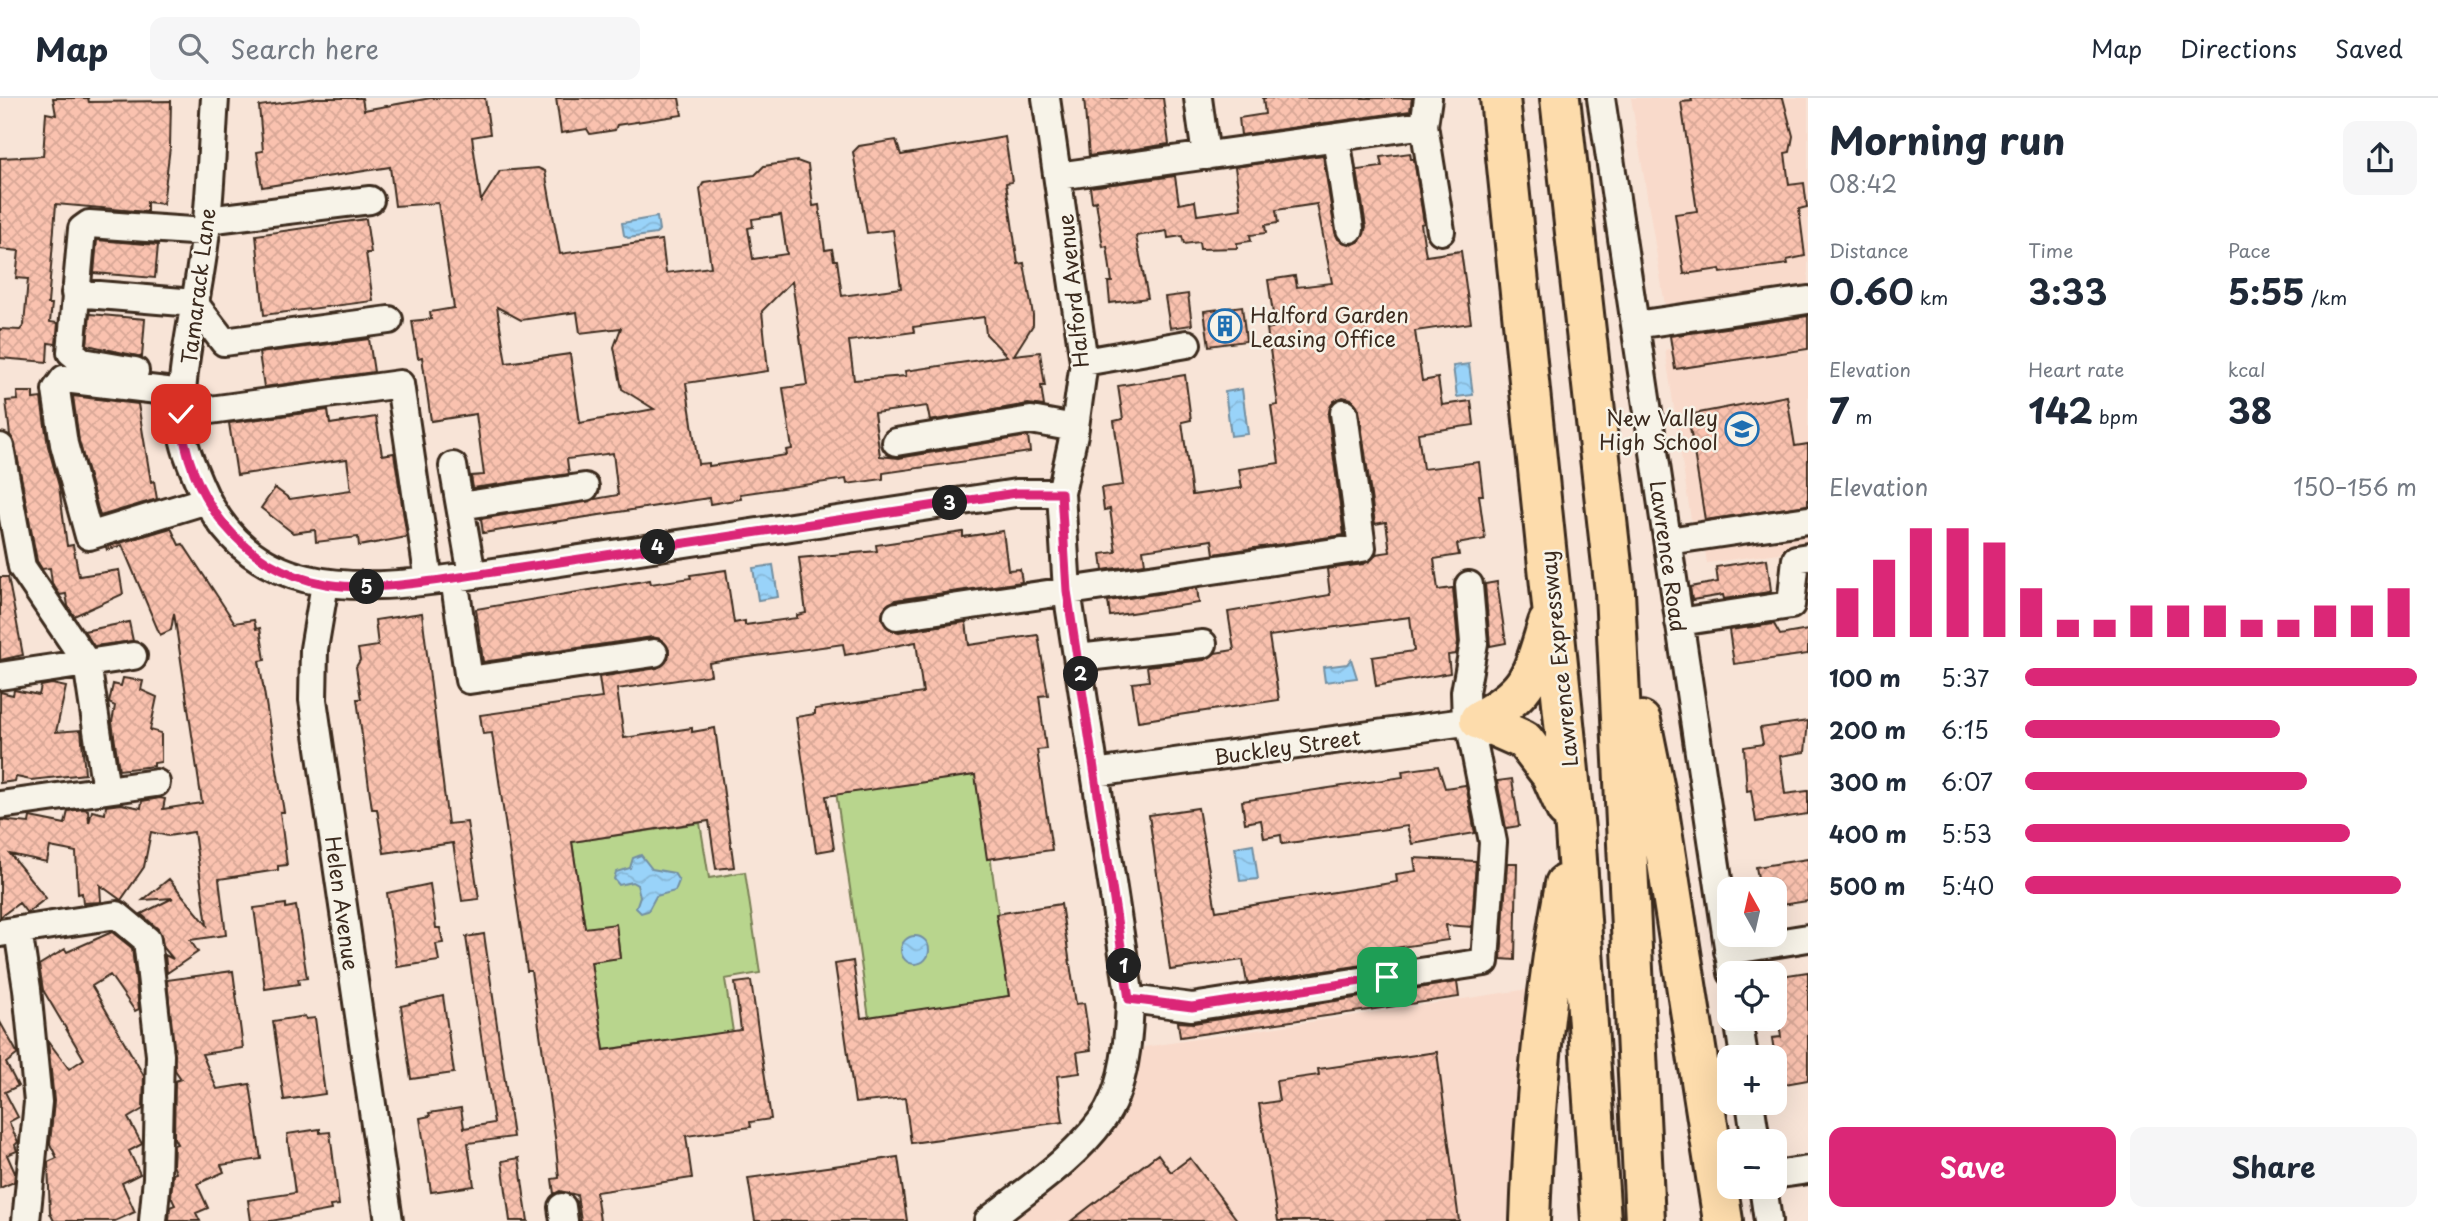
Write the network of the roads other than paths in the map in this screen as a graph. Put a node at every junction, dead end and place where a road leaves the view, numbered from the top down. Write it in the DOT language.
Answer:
graph roads {
  1 [pos="215,98"];
  2 [pos="1046,98"];
  3 [pos="1198,98"];
  4 [pos="1428,98"];
  5 [pos="1500,98"];
  6 [pos="1560,98"];
  7 [pos="1601,98"];
  8 [pos="1424,125"];
  9 [pos="1336,137"];
  10 [pos="1206,156"];
  11 [pos="1058,176"];
  12 [pos="370,200"];
  13 [pos="207,226"];
  14 [pos="1350,229"];
  15 [pos="1441,230"];
  16 [pos="75,293"];
  17 [pos="1808,300"];
  18 [pos="194,303"];
  19 [pos="389,320"];
  20 [pos="1635,325"];
  21 [pos="1187,344"];
  22 [pos="1084,362"];
  23 [pos="183,396"];
  24 [pos="1344,413"];
  25 [pos="1075,428"];
  26 [pos="896,442"];
  27 [pos="0,447"];
  28 [pos="453,466"];
  29 [pos="585,487"];
  30 [pos="1061,493"];
  31 [pos="207,500"];
  32 [pos="460,506"];
  33 [pos="1808,520"];
  34 [pos="1668,541"];
  35 [pos="7,542"];
  36 [pos="1808,557"];
  37 [pos="452,578"];
  38 [pos="325,584"];
  39 [pos="1469,586"];
  40 [pos="1067,591"];
  41 [pos="1615,592"];
  42 [pos="1553,608"];
  43 [pos="897,616"];
  44 [pos="1679,622"];
  45 [pos="1203,644"];
  46 [pos="654,653"];
  47 [pos="133,656"];
  48 [pos="1078,658"];
  49 [pos="87,663"];
  50 [pos="0,676"];
  51 [pos="1472,721"];
  52 [pos="1095,773"];
  53 [pos="156,783"];
  54 [pos="106,790"];
  55 [pos="0,805"];
  56 [pos="1575,830"];
  57 [pos="9,931"];
  58 [pos="1808,938"];
  59 [pos="1730,961"];
  60 [pos="1733,961"];
  61 [pos="1129,999"];
  62 [pos="1808,1170"];
  63 [pos="1787,1173"];
  64 [pos="1765,1199"];
  65 [pos="26,1221"];
  66 [pos="153,1221"];
  67 [pos="389,1221"];
  68 [pos="988,1221"];
  69 [pos="1530,1221"];
  70 [pos="1601,1221"];
  71 [pos="1645,1221"];
  72 [pos="1723,1221"];
  73 [pos="1768,1221"];
  1 -- 13 [label="street, Tamarack Lane"];
  2 -- 11 [label="street, Halford Avenue"];
  3 -- 10 [label="street"];
  4 -- 8 [label="street"];
  5 -- 42 [label="highway, Lawrence Expressway"];
  6 -- 41 [label="highway"];
  7 -- 20 [label="street, Lawrence Road"];
  8 -- 9 [label="street"];
  8 -- 15 [label="street"];
  9 -- 10 [label="street"];
  9 -- 14 [label="street"];
  10 -- 11 [label="street"];
  11 -- 22 [label="street, Halford Avenue"];
  12 -- 13 [label="street"];
  13 -- 16 [label="street"];
  13 -- 18 [label="street, Tamarack Lane"];
  16 -- 18 [label="street"];
  16 -- 23 [label="street"];
  17 -- 20 [label="street"];
  18 -- 19 [label="street"];
  18 -- 23 [label="street, Tamarack Lane"];
  20 -- 34 [label="street, Lawrence Road"];
  21 -- 22 [label="street"];
  22 -- 25 [label="street, Halford Avenue"];
  23 -- 31 [label="street, Tamarack Lane"];
  23 -- 31 [label="street"];
  23 -- 37 [label="street"];
  24 -- 40 [label="street"];
  25 -- 26 [label="street"];
  25 -- 30 [label="street, Halford Avenue"];
  27 -- 35 [label="street"];
  28 -- 32 [label="street"];
  29 -- 32 [label="street"];
  30 -- 37 [label="street, Tamarack Lane"];
  30 -- 40 [label="street, Halford Avenue"];
  31 -- 38 [label="street, Tamarack Lane"];
  32 -- 37 [label="street"];
  33 -- 34 [label="street"];
  34 -- 44 [label="street, Lawrence Road"];
  35 -- 49 [label="street"];
  36 -- 44 [label="street"];
  37 -- 38 [label="street, Tamarack Lane"];
  37 -- 46 [label="street"];
  38 -- 67 [label="street, Helen Avenue"];
  39 -- 51 [label="street"];
  40 -- 43 [label="street"];
  40 -- 48 [label="street, Halford Avenue"];
  41 -- 71 [label="highway"];
  41 -- 72 [label="highway"];
  42 -- 51 [label="highway"];
  42 -- 56 [label="highway, Lawrence Expressway"];
  44 -- 59 [label="street, Lawrence Road"];
  45 -- 48 [label="street"];
  47 -- 49 [label="street"];
  48 -- 52 [label="street, Halford Avenue"];
  49 -- 50 [label="street"];
  49 -- 54 [label="street"];
  51 -- 52 [label="street, Buckley Street"];
  51 -- 56 [label="highway"];
  51 -- 61 [label="street"];
  52 -- 61 [label="street, Halford Avenue"];
  53 -- 54 [label="street"];
  54 -- 55 [label="street"];
  56 -- 69 [label="highway"];
  56 -- 70 [label="highway, Lawrence Expressway"];
  57 -- 65 [label="street"];
  57 -- 66 [label="street"];
  58 -- 60 [label="street"];
  61 -- 68 [label="street, Halford Avenue"];
  62 -- 63 [label="street"];
  64 -- 73 [label="street"];
}
